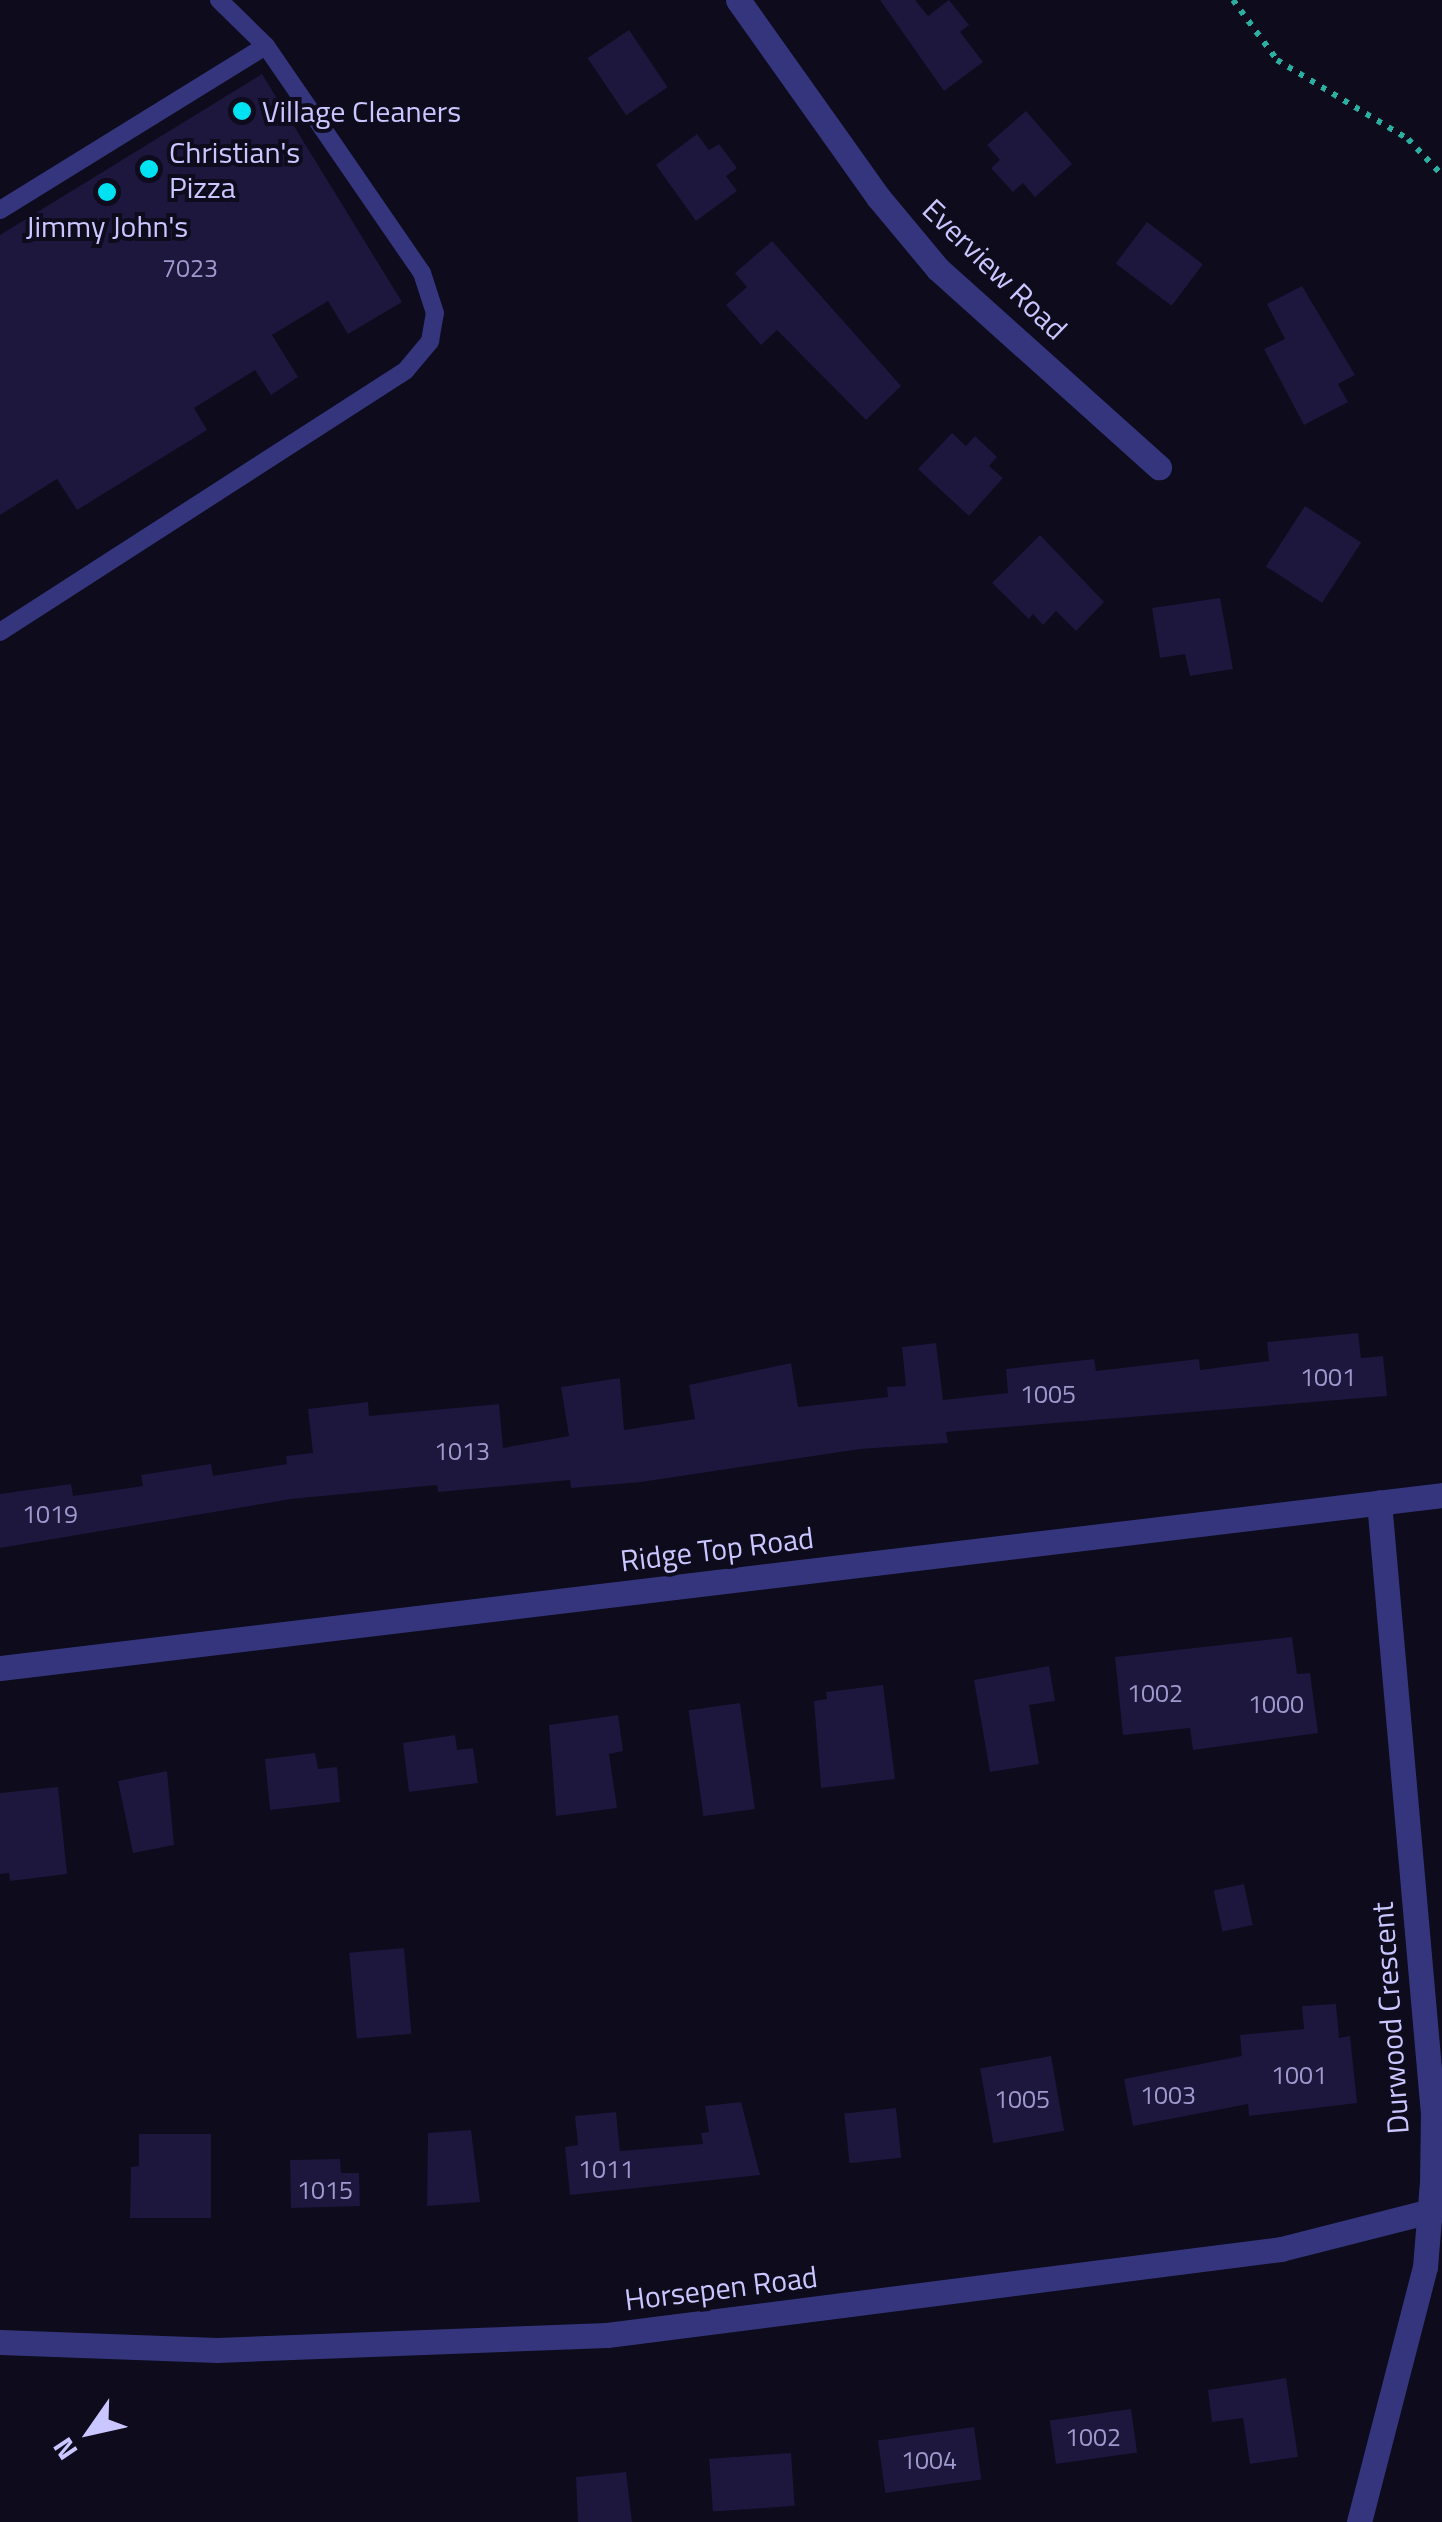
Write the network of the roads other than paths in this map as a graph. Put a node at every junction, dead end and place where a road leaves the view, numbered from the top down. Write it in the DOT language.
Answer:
graph roads {
  1 [pos="219,0"];
  2 [pos="738,0"];
  3 [pos="266,46"];
  4 [pos="0,210"];
  5 [pos="1159,467"];
  6 [pos="0,632"];
  7 [pos="1442,1495"];
  8 [pos="1379,1502"];
  9 [pos="0,1668"];
  10 [pos="1436,2210"];
  11 [pos="0,2342"];
  12 [pos="1358,2522"];
  1 -- 3 [label="lane"];
  2 -- 5 [label="street, Everview Road"];
  3 -- 4 [label="lane"];
  3 -- 6 [label="lane"];
  7 -- 8 [label="street, Ridge Top Road"];
  8 -- 9 [label="street, Ridge Top Road"];
  8 -- 10 [label="street, Durwood Crescent"];
  10 -- 11 [label="street, Horsepen Road"];
  10 -- 12 [label="street, Durwood Crescent"];
}
